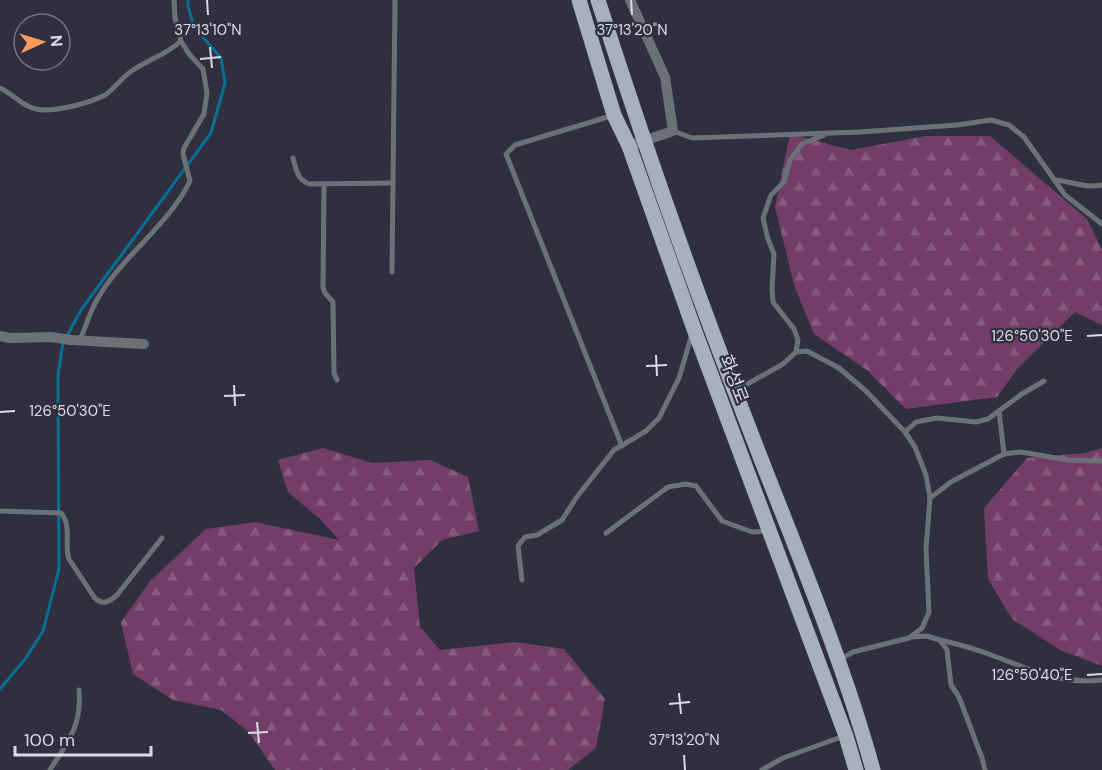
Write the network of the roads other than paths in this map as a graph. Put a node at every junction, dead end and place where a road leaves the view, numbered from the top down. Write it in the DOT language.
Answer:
graph roads {
  1 [pos="174,0"];
  2 [pos="395,0"];
  3 [pos="579,0"];
  4 [pos="598,0"];
  5 [pos="630,0"];
  6 [pos="181,41"];
  7 [pos="0,88"];
  8 [pos="614,115"];
  9 [pos="672,131"];
  10 [pos="829,133"];
  11 [pos="644,141"];
  12 [pos="628,146"];
  13 [pos="293,158"];
  14 [pos="1055,180"];
  15 [pos="393,183"];
  16 [pos="324,184"];
  17 [pos="1102,185"];
  18 [pos="1102,224"];
  19 [pos="392,272"];
  20 [pos="694,329"];
  21 [pos="0,336"];
  22 [pos="75,340"];
  23 [pos="144,344"];
  24 [pos="796,352"];
  25 [pos="337,380"];
  26 [pos="1044,381"];
  27 [pos="735,391"];
  28 [pos="999,411"];
  29 [pos="905,432"];
  30 [pos="622,446"];
  31 [pos="1004,454"];
  32 [pos="1102,461"];
  33 [pos="930,498"];
  34 [pos="0,511"];
  35 [pos="770,530"];
  36 [pos="606,533"];
  37 [pos="162,538"];
  38 [pos="522,580"];
  39 [pos="909,638"];
  40 [pos="940,640"];
  41 [pos="838,661"];
  42 [pos="1102,680"];
  43 [pos="79,690"];
  44 [pos="846,736"];
  45 [pos="50,770"];
  46 [pos="762,770"];
  47 [pos="856,770"];
  48 [pos="873,770"];
  49 [pos="985,770"];
  1 -- 6 [label="lane"];
  2 -- 15 [label="lane"];
  3 -- 8 [label="main road, 화성로"];
  4 -- 11 [label="main road, 화성로"];
  5 -- 9 [label="street"];
  6 -- 7 [label="lane"];
  6 -- 22 [label="lane"];
  8 -- 12 [label="main road, 화성로"];
  8 -- 30 [label="lane"];
  9 -- 10 [label="lane"];
  9 -- 11 [label="street"];
  10 -- 14 [label="lane"];
  10 -- 24 [label="lane"];
  11 -- 12 [label="street"];
  11 -- 27 [label="main road, 화성로"];
  12 -- 20 [label="main road, 화성로"];
  13 -- 16 [label="lane"];
  14 -- 17 [label="lane"];
  14 -- 18 [label="lane"];
  15 -- 16 [label="lane"];
  15 -- 19 [label="lane"];
  16 -- 25 [label="lane"];
  20 -- 30 [label="lane"];
  20 -- 35 [label="main road, 화성로"];
  21 -- 22 [label="street"];
  22 -- 23 [label="street"];
  24 -- 27 [label="lane"];
  24 -- 29 [label="lane"];
  26 -- 28 [label="lane"];
  27 -- 41 [label="main road, 화성로"];
  28 -- 29 [label="lane"];
  28 -- 31 [label="lane"];
  29 -- 33 [label="lane"];
  30 -- 38 [label="lane"];
  31 -- 32 [label="lane"];
  31 -- 33 [label="lane"];
  33 -- 39 [label="lane"];
  34 -- 37 [label="lane"];
  35 -- 36 [label="lane"];
  35 -- 44 [label="main road, 화성로"];
  39 -- 40 [label="lane"];
  39 -- 41 [label="lane"];
  40 -- 42 [label="lane"];
  40 -- 49 [label="lane"];
  41 -- 48 [label="main road, 화성로"];
  43 -- 45 [label="lane"];
  44 -- 46 [label="lane"];
  44 -- 47 [label="main road, 화성로"];
}
